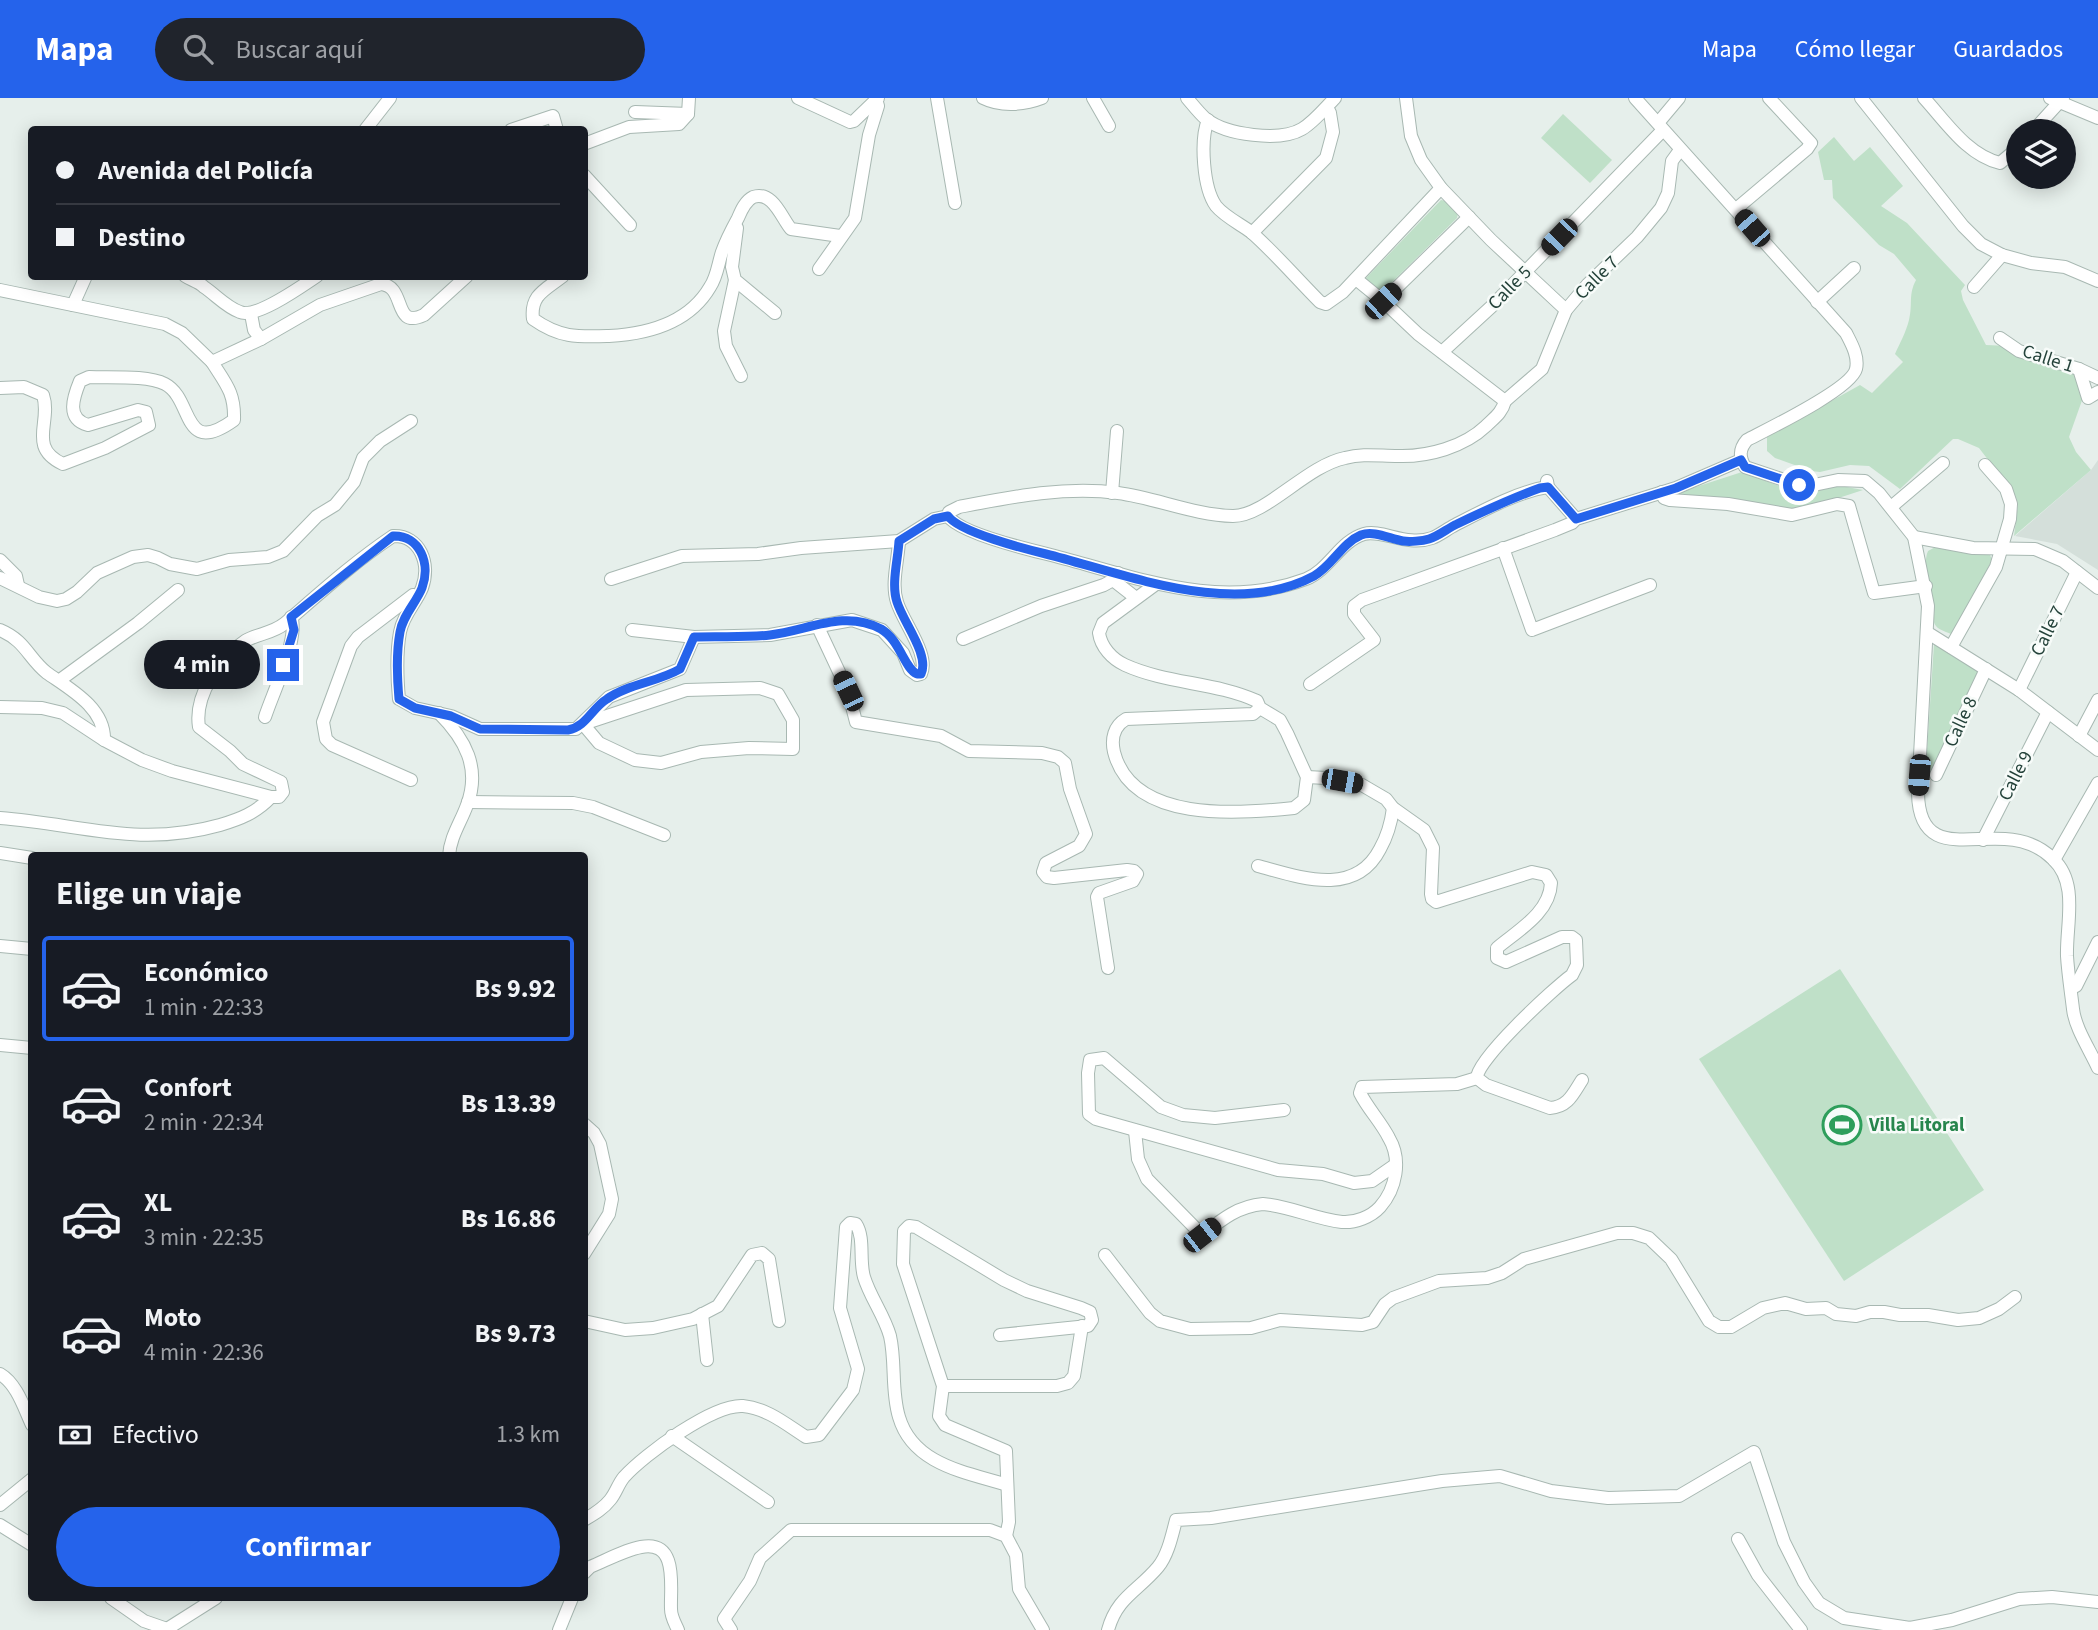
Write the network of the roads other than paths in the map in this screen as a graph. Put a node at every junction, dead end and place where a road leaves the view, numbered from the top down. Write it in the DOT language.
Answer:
graph roads {
  1 [pos="390,98"];
  2 [pos="689,98"];
  3 [pos="798,98"];
  4 [pos="877,98"];
  5 [pos="937,98"];
  6 [pos="983,98"];
  7 [pos="1042,98"];
  8 [pos="1093,98"];
  9 [pos="1187,98"];
  10 [pos="1406,98"];
  11 [pos="1635,98"];
  12 [pos="1679,98"];
  13 [pos="1861,98"];
  14 [pos="1924,98"];
  15 [pos="2058,100"];
  16 [pos="1778,101"];
  17 [pos="1331,102"];
  18 [pos="635,112"];
  19 [pos="688,114"];
  20 [pos="2098,118"];
  21 [pos="2043,119"];
  22 [pos="1208,120"];
  23 [pos="368,126"];
  24 [pos="523,126"];
  25 [pos="556,126"];
  26 [pos="1109,126"];
  27 [pos="1660,126"];
  28 [pos="588,142"];
  29 [pos="1680,150"];
  30 [pos="2006,158"];
  31 [pos="588,179"];
  32 [pos="1441,188"];
  33 [pos="955,203"];
  34 [pos="1736,209"];
  35 [pos="1469,217"];
  36 [pos="630,225"];
  37 [pos="735,225"];
  38 [pos="1252,233"];
  39 [pos="841,236"];
  40 [pos="2002,255"];
  41 [pos="819,268"];
  42 [pos="1854,268"];
  43 [pos="1525,272"];
  44 [pos="1356,279"];
  45 [pos="84,280"];
  46 [pos="193,280"];
  47 [pos="311,280"];
  48 [pos="463,280"];
  49 [pos="558,280"];
  50 [pos="735,280"];
  51 [pos="2098,281"];
  52 [pos="1974,288"];
  53 [pos="0,290"];
  54 [pos="1383,301"];
  55 [pos="1816,302"];
  56 [pos="73,305"];
  57 [pos="1566,310"];
  58 [pos="775,313"];
  59 [pos="251,314"];
  60 [pos="2000,338"];
  61 [pos="261,339"];
  62 [pos="1442,352"];
  63 [pos="212,362"];
  64 [pos="2079,369"];
  65 [pos="741,376"];
  66 [pos="2098,378"];
  67 [pos="0,388"];
  68 [pos="2098,392"];
  69 [pos="1505,401"];
  70 [pos="411,421"];
  71 [pos="1117,431"];
  72 [pos="1741,460"];
  73 [pos="1943,463"];
  74 [pos="1985,465"];
  75 [pos="1662,492"];
  76 [pos="1112,493"];
  77 [pos="1891,508"];
  78 [pos="948,516"];
  79 [pos="1576,519"];
  80 [pos="1914,537"];
  81 [pos="899,541"];
  82 [pos="1503,548"];
  83 [pos="2000,550"];
  84 [pos="0,560"];
  85 [pos="2077,572"];
  86 [pos="1116,576"];
  87 [pos="0,578"];
  88 [pos="611,579"];
  89 [pos="1156,584"];
  90 [pos="18,585"];
  91 [pos="1650,585"];
  92 [pos="1926,586"];
  93 [pos="2098,588"];
  94 [pos="422,589"];
  95 [pos="177,590"];
  96 [pos="1136,598"];
  97 [pos="291,617"];
  98 [pos="817,625"];
  99 [pos="0,630"];
  100 [pos="632,630"];
  101 [pos="1928,633"];
  102 [pos="694,637"];
  103 [pos="963,639"];
  104 [pos="1951,648"];
  105 [pos="1986,669"];
  106 [pos="60,680"];
  107 [pos="1310,684"];
  108 [pos="2019,690"];
  109 [pos="2098,700"];
  110 [pos="0,707"];
  111 [pos="1260,708"];
  112 [pos="2048,712"];
  113 [pos="439,713"];
  114 [pos="265,717"];
  115 [pos="583,724"];
  116 [pos="2079,736"];
  117 [pos="104,740"];
  118 [pos="2098,750"];
  119 [pos="1936,775"];
  120 [pos="1307,777"];
  121 [pos="411,780"];
  122 [pos="2098,783"];
  123 [pos="271,797"];
  124 [pos="468,802"];
  125 [pos="1393,808"];
  126 [pos="0,818"];
  127 [pos="664,835"];
  128 [pos="1983,840"];
  129 [pos="450,852"];
  130 [pos="0,853"];
  131 [pos="28,857"];
  132 [pos="2054,860"];
  133 [pos="1258,866"];
  134 [pos="2098,942"];
  135 [pos="0,946"];
  136 [pos="28,948"];
  137 [pos="2067,956"];
  138 [pos="2088,962"];
  139 [pos="1108,968"];
  140 [pos="2072,988"];
  141 [pos="0,1045"];
  142 [pos="28,1048"];
  143 [pos="2098,1068"];
  144 [pos="1477,1078"];
  145 [pos="1582,1080"];
  146 [pos="1284,1110"];
  147 [pos="588,1128"];
  148 [pos="1135,1131"];
  149 [pos="1395,1165"];
  150 [pos="588,1248"];
  151 [pos="1105,1255"];
  152 [pos="2015,1297"];
  153 [pos="702,1314"];
  154 [pos="779,1321"];
  155 [pos="588,1322"];
  156 [pos="1082,1326"];
  157 [pos="1000,1335"];
  158 [pos="707,1360"];
  159 [pos="0,1374"];
  160 [pos="943,1386"];
  161 [pos="28,1416"];
  162 [pos="672,1436"];
  163 [pos="28,1482"];
  164 [pos="1007,1485"];
  165 [pos="768,1502"];
  166 [pos="0,1504"];
  167 [pos="588,1518"];
  168 [pos="0,1525"];
  169 [pos="1006,1536"];
  170 [pos="1738,1539"];
  171 [pos="28,1542"];
  172 [pos="588,1569"];
  173 [pos="115,1601"];
  174 [pos="212,1601"];
  175 [pos="571,1601"];
  176 [pos="2098,1602"];
  177 [pos="169,1630"];
  178 [pos="559,1630"];
  179 [pos="678,1630"];
  180 [pos="731,1630"];
  181 [pos="1043,1630"];
  182 [pos="1108,1630"];
  183 [pos="1801,1630"];
  1 -- 23 [label="street"];
  2 -- 19 [label="street"];
  3 -- 4 [label="street"];
  4 -- 39 [label="street"];
  5 -- 33 [label="street"];
  6 -- 7 [label="street"];
  8 -- 26 [label="street"];
  9 -- 22 [label="street"];
  10 -- 32 [label="street"];
  11 -- 27 [label="street"];
  12 -- 27 [label="street, Calle 5"];
  13 -- 40 [label="street"];
  14 -- 30 [label="street"];
  15 -- 20 [label="street"];
  15 -- 21 [label="street"];
  16 -- 34 [label="street"];
  17 -- 22 [label="street"];
  17 -- 38 [label="street"];
  18 -- 19 [label="street"];
  19 -- 28 [label="street"];
  22 -- 38 [label="street"];
  24 -- 25 [label="street"];
  27 -- 29 [label="street"];
  27 -- 43 [label="street, Calle 5"];
  29 -- 34 [label="street"];
  29 -- 57 [label="street, Calle 7"];
  31 -- 36 [label="street"];
  32 -- 35 [label="street"];
  32 -- 44 [label="street"];
  34 -- 55 [label="street"];
  35 -- 43 [label="street"];
  35 -- 54 [label="street"];
  37 -- 39 [label="street"];
  37 -- 49 [label="street"];
  37 -- 50 [label="street"];
  38 -- 44 [label="street"];
  39 -- 41 [label="street"];
  40 -- 51 [label="street"];
  40 -- 52 [label="street"];
  42 -- 55 [label="street"];
  43 -- 57 [label="street"];
  43 -- 62 [label="street, Calle 5"];
  44 -- 54 [label="street"];
  45 -- 56 [label="street"];
  46 -- 59 [label="street"];
  47 -- 59 [label="street"];
  48 -- 61 [label="street"];
  50 -- 58 [label="street"];
  50 -- 65 [label="street"];
  53 -- 56 [label="street"];
  54 -- 62 [label="street"];
  55 -- 72 [label="street"];
  56 -- 63 [label="street"];
  57 -- 69 [label="street, Calle 7"];
  59 -- 61 [label="street"];
  60 -- 64 [label="street, Calle 1"];
  61 -- 63 [label="street"];
  62 -- 69 [label="street"];
  63 -- 67 [label="street"];
  64 -- 66 [label="street, Calle 1"];
  64 -- 68 [label="street"];
  69 -- 76 [label="street, Calle 7"];
  70 -- 90 [label="street"];
  71 -- 76 [label="street"];
  72 -- 75 [label="street"];
  72 -- 77 [label="street"];
  73 -- 77 [label="street"];
  74 -- 83 [label="street"];
  75 -- 79 [label="street"];
  75 -- 92 [label="street"];
  76 -- 78 [label="street, Calle 7"];
  77 -- 80 [label="street"];
  78 -- 81 [label="street, Calle 7"];
  78 -- 86 [label="street"];
  79 -- 82 [label="street"];
  79 -- 89 [label="street"];
  80 -- 83 [label="street"];
  80 -- 92 [label="street"];
  81 -- 88 [label="street"];
  81 -- 98 [label="street"];
  82 -- 91 [label="street"];
  82 -- 107 [label="street"];
  83 -- 85 [label="street"];
  83 -- 104 [label="street"];
  84 -- 90 [label="street"];
  85 -- 93 [label="street"];
  85 -- 108 [label="street, Calle 7"];
  86 -- 89 [label="street"];
  86 -- 96 [label="street"];
  86 -- 103 [label="street"];
  87 -- 90 [label="street"];
  89 -- 96 [label="street"];
  92 -- 101 [label="street"];
  94 -- 97 [label="street"];
  94 -- 113 [label="street"];
  94 -- 121 [label="street"];
  95 -- 106 [label="street"];
  96 -- 111 [label="street"];
  97 -- 114 [label="street"];
  97 -- 123 [label="street"];
  98 -- 102 [label="street"];
  98 -- 139 [label="street"];
  99 -- 106 [label="street"];
  100 -- 102 [label="street"];
  101 -- 104 [label="street"];
  101 -- 128 [label="street"];
  102 -- 115 [label="street"];
  104 -- 105 [label="street"];
  105 -- 108 [label="street"];
  105 -- 119 [label="street, Calle 8"];
  106 -- 117 [label="street"];
  108 -- 112 [label="street"];
  109 -- 116 [label="street"];
  110 -- 117 [label="street"];
  111 -- 120 [label="street"];
  111 -- 120 [label="street"];
  112 -- 116 [label="street"];
  112 -- 128 [label="street, Calle 9"];
  113 -- 115 [label="street"];
  113 -- 124 [label="street"];
  115 -- 115 [label="street"];
  116 -- 118 [label="street"];
  117 -- 123 [label="street"];
  120 -- 125 [label="street"];
  122 -- 132 [label="street"];
  123 -- 126 [label="street"];
  124 -- 127 [label="street"];
  124 -- 129 [label="street"];
  125 -- 133 [label="street"];
  125 -- 144 [label="street"];
  128 -- 132 [label="street"];
  130 -- 131 [label="street"];
  132 -- 137 [label="street"];
  134 -- 138 [label="street"];
  135 -- 136 [label="street"];
  137 -- 138 [label="street"];
  137 -- 140 [label="street"];
  138 -- 140 [label="street"];
  140 -- 143 [label="street"];
  141 -- 142 [label="street"];
  144 -- 145 [label="street"];
  144 -- 149 [label="street"];
  146 -- 148 [label="street"];
  147 -- 150 [label="street"];
  148 -- 149 [label="street"];
  148 -- 149 [label="street"];
  151 -- 152 [label="street"];
  153 -- 154 [label="street"];
  153 -- 155 [label="street"];
  153 -- 158 [label="street"];
  156 -- 157 [label="street"];
  156 -- 160 [label="street"];
  156 -- 160 [label="street"];
  159 -- 161 [label="street"];
  160 -- 164 [label="street"];
  162 -- 164 [label="street"];
  162 -- 165 [label="street"];
  162 -- 167 [label="street"];
  163 -- 166 [label="street"];
  164 -- 169 [label="street"];
  168 -- 171 [label="street"];
  169 -- 180 [label="street"];
  169 -- 181 [label="street"];
  170 -- 183 [label="street"];
  172 -- 179 [label="street"];
  173 -- 177 [label="street"];
  174 -- 177 [label="street"];
  175 -- 178 [label="street"];
  176 -- 182 [label="street"];
}
